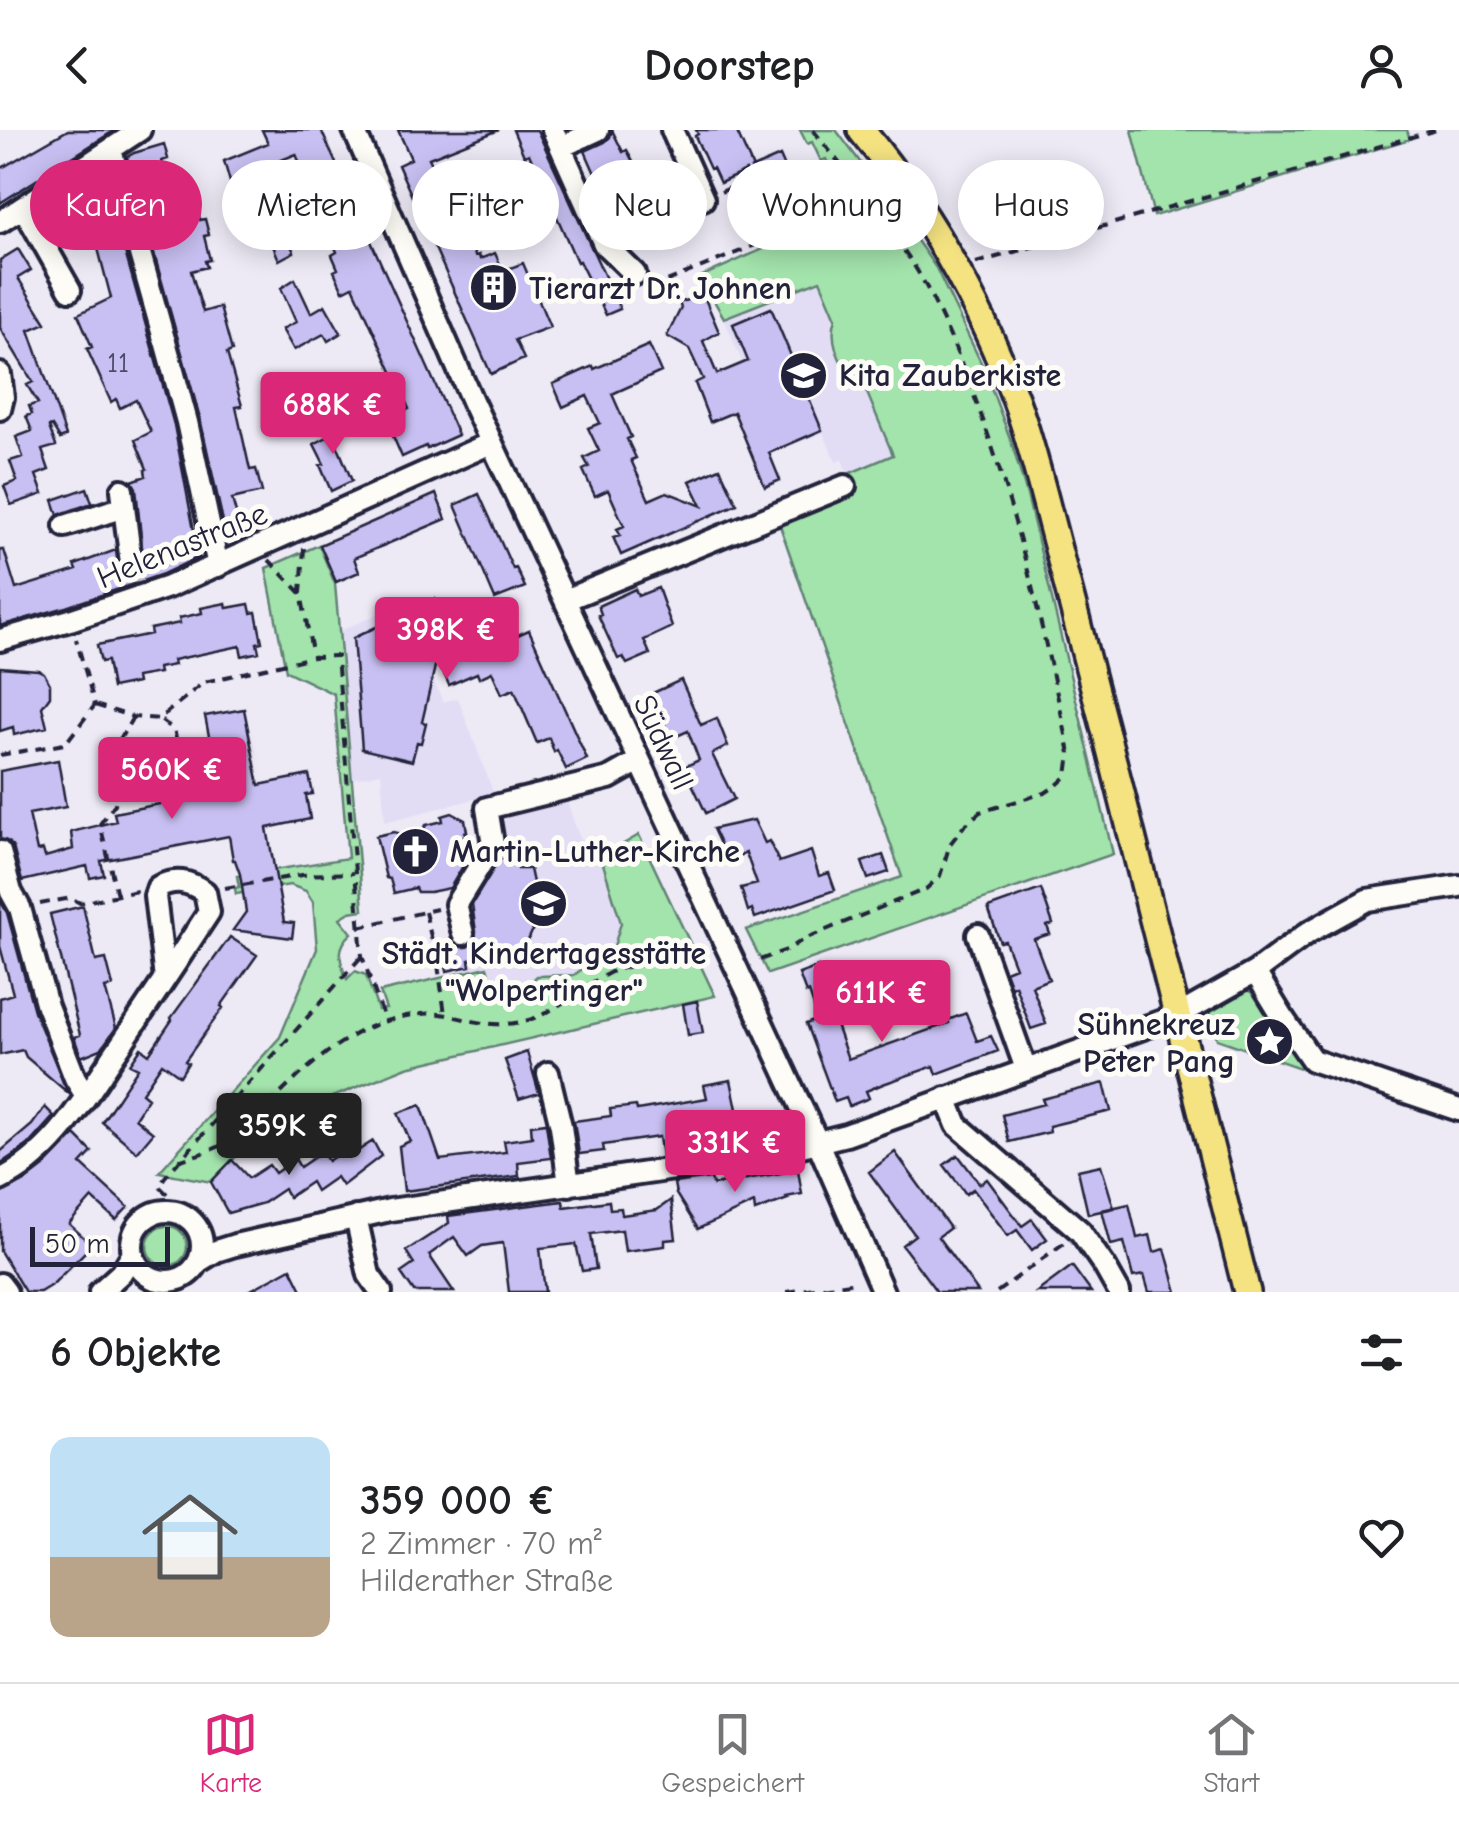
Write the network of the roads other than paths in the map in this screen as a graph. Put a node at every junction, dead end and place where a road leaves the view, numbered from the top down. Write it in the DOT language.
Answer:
graph roads {
  1 [pos="354,130"];
  2 [pos="598,130"];
  3 [pos="672,130"];
  4 [pos="861,130"];
  5 [pos="133,132"];
  6 [pos="557,138"];
  7 [pos="111,150"];
  8 [pos="685,160"];
  9 [pos="23,207"];
  10 [pos="0,222"];
  11 [pos="636,274"];
  12 [pos="70,290"];
  13 [pos="0,374"];
  14 [pos="0,408"];
  15 [pos="492,444"];
  16 [pos="845,486"];
  17 [pos="65,526"];
  18 [pos="131,563"];
  19 [pos="218,566"];
  20 [pos="564,600"];
  21 [pos="0,640"];
  22 [pos="639,761"];
  23 [pos="0,852"];
  24 [pos="1459,886"];
  25 [pos="463,934"];
  26 [pos="978,935"];
  27 [pos="1256,972"];
  28 [pos="165,979"];
  29 [pos="1178,1015"];
  30 [pos="1026,1069"];
  31 [pos="548,1073"];
  32 [pos="86,1096"];
  33 [pos="946,1098"];
  34 [pos="1459,1110"];
  35 [pos="818,1143"];
  36 [pos="0,1180"];
  37 [pos="569,1185"];
  38 [pos="356,1217"];
  39 [pos="192,1222"];
  40 [pos="270,1237"];
  41 [pos="130,1258"];
  42 [pos="239,1259"];
  43 [pos="198,1262"];
  44 [pos="108,1270"];
  45 [pos="159,1281"];
  46 [pos="0,1284"];
  47 [pos="881,1285"];
  48 [pos="6,1292"];
  49 [pos="100,1292"];
  50 [pos="137,1292"];
  51 [pos="381,1292"];
  52 [pos="1119,1292"];
  53 [pos="1246,1292"];
  1 -- 15 [label="street, Südwall"];
  2 -- 6 [label="street"];
  3 -- 8 [label="street"];
  4 -- 29 [label="main road"];
  5 -- 7 [label="street"];
  6 -- 11 [label="street"];
  7 -- 9 [label="street"];
  7 -- 19 [label="street"];
  9 -- 10 [label="street"];
  9 -- 12 [label="street"];
  13 -- 14 [label="street"];
  15 -- 19 [label="street, Helenastraße"];
  15 -- 20 [label="street, Südwall"];
  16 -- 20 [label="street"];
  17 -- 18 [label="street"];
  19 -- 21 [label="street, Helenastraße"];
  20 -- 22 [label="street, Südwall"];
  22 -- 25 [label="street"];
  22 -- 35 [label="street, Südwall"];
  23 -- 32 [label="street"];
  24 -- 27 [label="street"];
  26 -- 30 [label="street"];
  27 -- 29 [label="street"];
  27 -- 34 [label="street"];
  28 -- 28 [label="street"];
  28 -- 32 [label="street"];
  29 -- 30 [label="street"];
  29 -- 53 [label="main road"];
  30 -- 33 [label="street"];
  31 -- 37 [label="street"];
  32 -- 36 [label="street"];
  33 -- 35 [label="street"];
  33 -- 52 [label="street"];
  35 -- 37 [label="street"];
  35 -- 47 [label="street, Südwall"];
  37 -- 38 [label="street"];
  38 -- 40 [label="street"];
  38 -- 51 [label="street"];
  39 -- 40 [label="street"];
  39 -- 41 [label="street"];
  39 -- 43 [label="street"];
  40 -- 42 [label="street"];
  40 -- 43 [label="street"];
  41 -- 44 [label="street"];
  41 -- 45 [label="street"];
  41 -- 49 [label="street"];
  43 -- 45 [label="street"];
  45 -- 50 [label="street"];
  46 -- 48 [label="street"];
}
